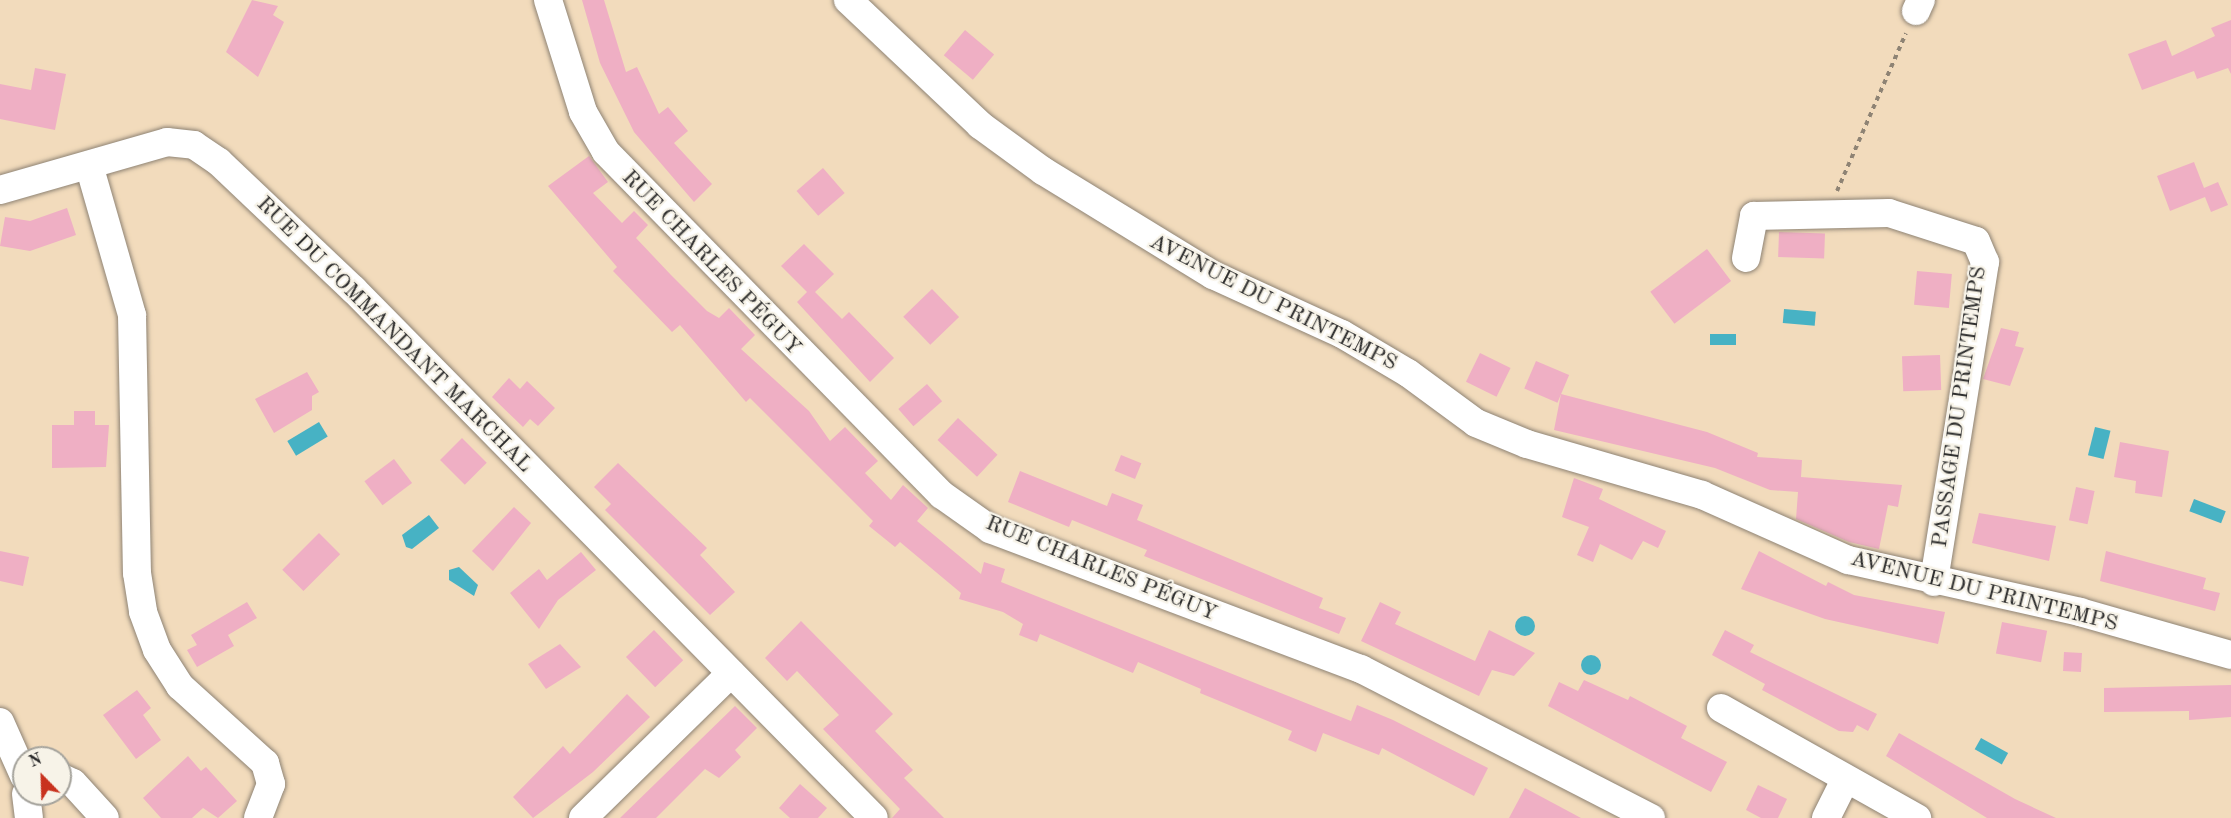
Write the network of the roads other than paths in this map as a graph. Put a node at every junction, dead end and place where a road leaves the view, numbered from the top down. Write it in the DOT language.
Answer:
graph roads {
  1 [pos="548,0"];
  2 [pos="848,0"];
  3 [pos="89,165"];
  4 [pos="0,190"];
  5 [pos="1746,258"];
  6 [pos="1934,582"];
  7 [pos="2231,655"];
  8 [pos="731,673"];
  9 [pos="1721,708"];
  10 [pos="0,722"];
  11 [pos="12,748"];
  12 [pos="1845,780"];
  13 [pos="72,782"];
  14 [pos="105,818"];
  15 [pos="258,818"];
  16 [pos="583,818"];
  17 [pos="874,818"];
  18 [pos="1651,818"];
  19 [pos="1827,818"];
  20 [pos="1917,818"];
  1 -- 18 [label="street, RUE CHARLES PÉGUY"];
  2 -- 6 [label="street, AVENUE DU PRINTEMPS"];
  3 -- 4 [label="street, RUE DU COMMANDANT MARCHAL"];
  3 -- 8 [label="street, RUE DU COMMANDANT MARCHAL"];
  3 -- 15 [label="street"];
  5 -- 6 [label="street, PASSAGE DU PRINTEMPS"];
  6 -- 7 [label="street, AVENUE DU PRINTEMPS"];
  8 -- 16 [label="street"];
  8 -- 17 [label="street, RUE DU COMMANDANT MARCHAL"];
  9 -- 12 [label="street"];
  10 -- 11 [label="street"];
  12 -- 19 [label="street"];
  12 -- 20 [label="street"];
  13 -- 14 [label="street"];
}
